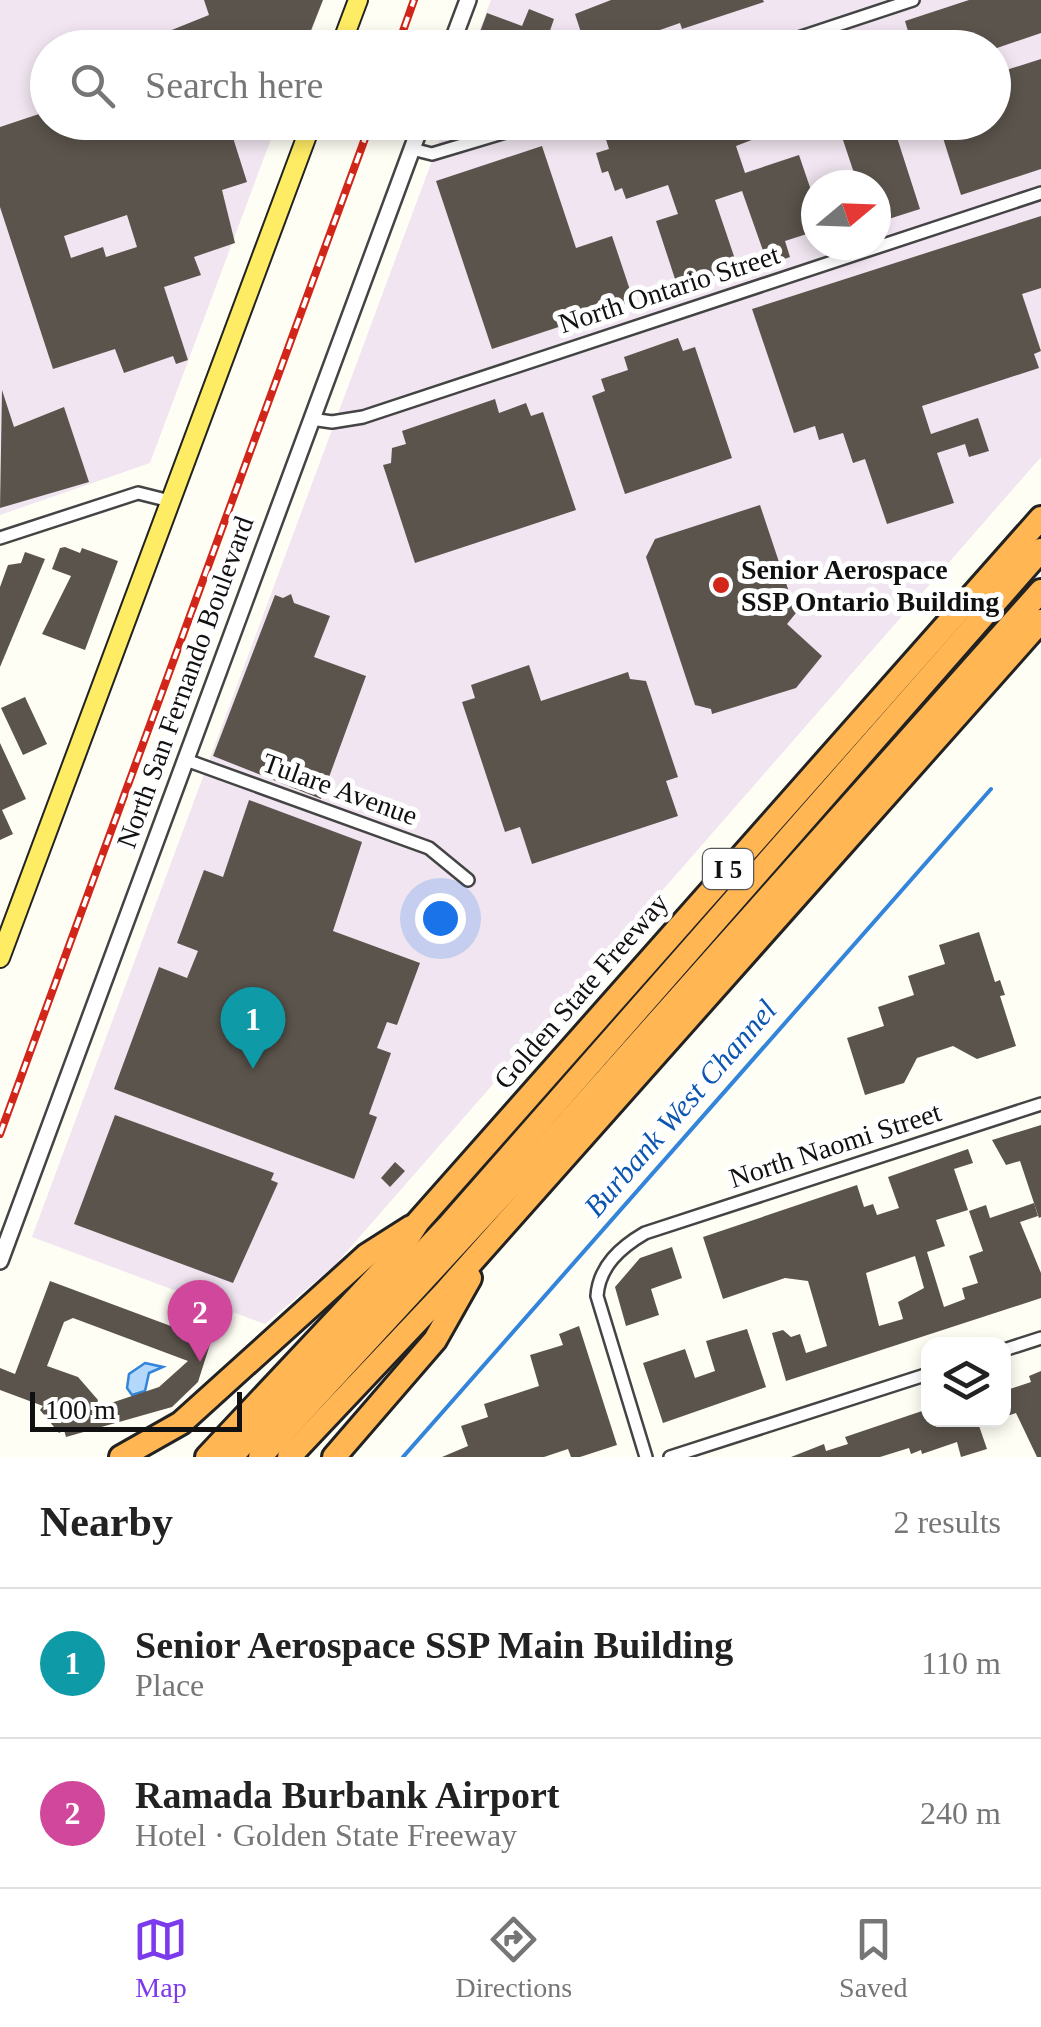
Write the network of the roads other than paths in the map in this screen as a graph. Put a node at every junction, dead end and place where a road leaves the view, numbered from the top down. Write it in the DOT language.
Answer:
graph roads {
  1 [pos="358,0"];
  2 [pos="468,0"];
  3 [pos="913,0"];
  4 [pos="347,30"];
  5 [pos="457,30"];
  6 [pos="822,30"];
  7 [pos="305,140"];
  8 [pos="416,140"];
  9 [pos="479,140"];
  10 [pos="412,150"];
  11 [pos="1041,193"];
  12 [pos="311,419"];
  13 [pos="170,500"];
  14 [pos="1041,518"];
  15 [pos="0,538"];
  16 [pos="1041,550"];
  17 [pos="1041,591"];
  18 [pos="1041,621"];
  19 [pos="186,760"];
  20 [pos="468,880"];
  21 [pos="5,930"];
  22 [pos="0,958"];
  23 [pos="1041,1104"];
  24 [pos="418,1222"];
  25 [pos="492,1238"];
  26 [pos="0,1261"];
  27 [pos="1041,1338"];
  28 [pos="1011,1348"];
  29 [pos="921,1376"];
  30 [pos="121,1457"];
  31 [pos="206,1457"];
  32 [pos="230,1457"];
  33 [pos="260,1457"];
  34 [pos="289,1457"];
  35 [pos="334,1457"];
  36 [pos="646,1457"];
  37 [pos="670,1457"];
  1 -- 4 [label="main road"];
  2 -- 5 [label="street"];
  3 -- 6 [label="street"];
  7 -- 13 [label="main road"];
  8 -- 10 [label="street, North San Fernando Boulevard"];
  9 -- 10 [label="street"];
  10 -- 12 [label="street, North San Fernando Boulevard"];
  11 -- 12 [label="street, North Ontario Street"];
  12 -- 19 [label="street, North San Fernando Boulevard"];
  13 -- 15 [label="street"];
  13 -- 21 [label="main road"];
  14 -- 24 [label="highway, Golden State Freeway / I 5"];
  16 -- 32 [label="highway"];
  17 -- 33 [label="highway"];
  18 -- 25 [label="highway, I 5"];
  19 -- 20 [label="street, Tulare Avenue"];
  19 -- 26 [label="street, North San Fernando Boulevard"];
  21 -- 22 [label="main road"];
  23 -- 36 [label="street, North Naomi Street"];
  24 -- 30 [label="highway"];
  24 -- 31 [label="highway, Golden State Freeway / I 5"];
  25 -- 34 [label="highway, I 5"];
  25 -- 35 [label="highway"];
  27 -- 28 [label="street"];
  29 -- 37 [label="street"];
}
